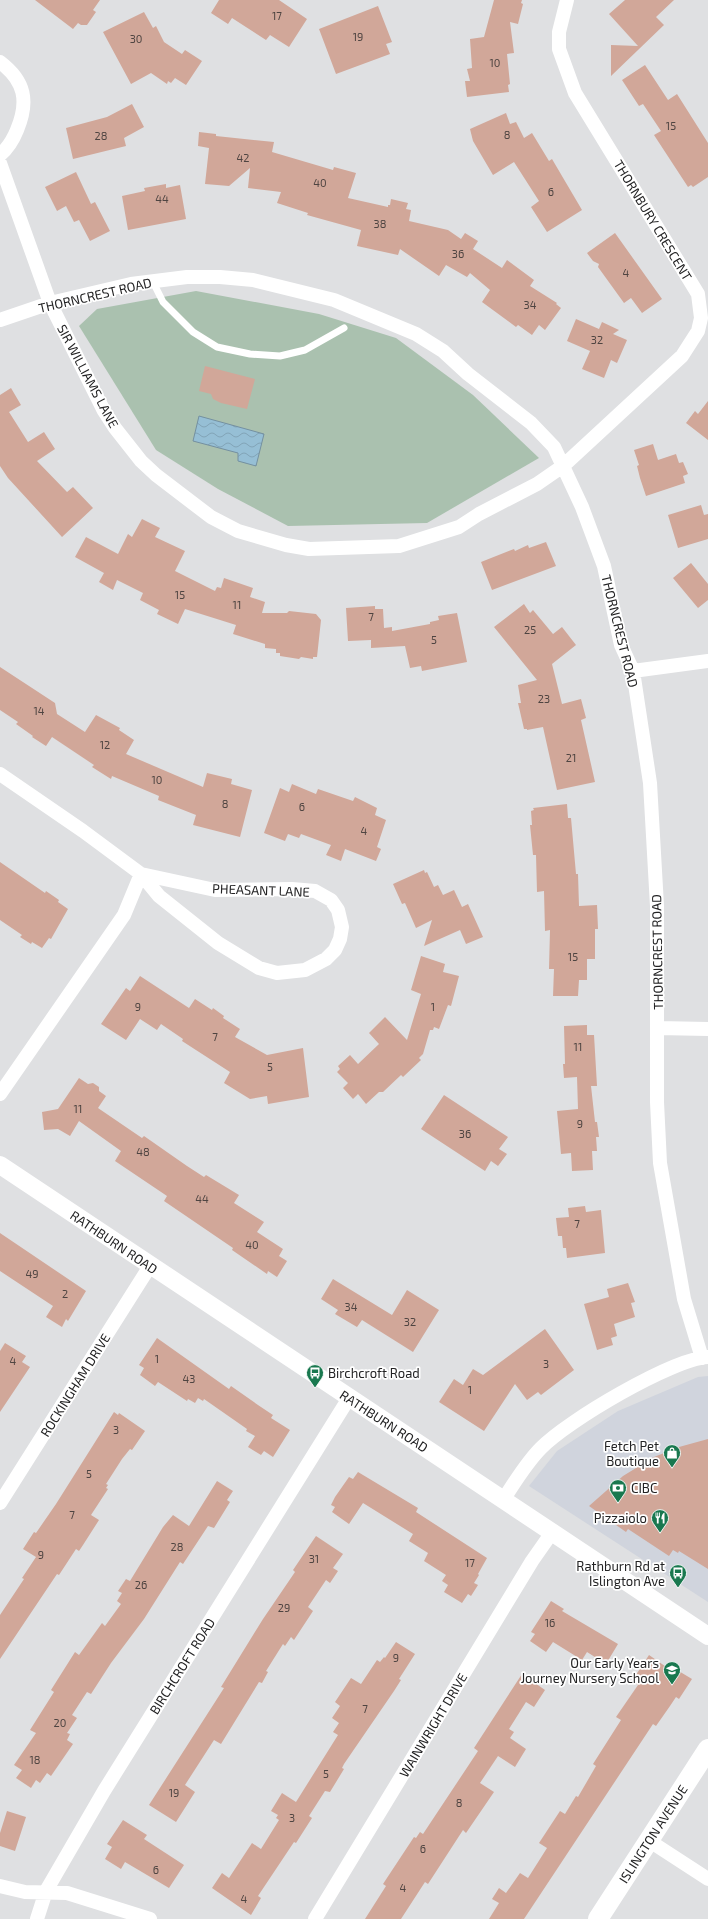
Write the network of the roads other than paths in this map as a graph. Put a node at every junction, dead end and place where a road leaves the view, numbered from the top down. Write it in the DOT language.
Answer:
graph roads {
  1 [pos="567,0"];
  2 [pos="0,62"];
  3 [pos="0,155"];
  4 [pos="0,163"];
  5 [pos="153,282"];
  6 [pos="50,303"];
  7 [pos="0,320"];
  8 [pos="344,328"];
  9 [pos="563,466"];
  10 [pos="708,661"];
  11 [pos="633,672"];
  12 [pos="0,774"];
  13 [pos="141,874"];
  14 [pos="658,1028"];
  15 [pos="708,1029"];
  16 [pos="0,1094"];
  17 [pos="0,1165"];
  18 [pos="150,1266"];
  19 [pos="705,1358"];
  20 [pos="349,1398"];
  21 [pos="503,1500"];
  22 [pos="0,1504"];
  23 [pos="553,1531"];
  24 [pos="708,1636"];
  25 [pos="708,1749"];
  26 [pos="648,1840"];
  27 [pos="708,1879"];
  28 [pos="0,1886"];
  29 [pos="46,1891"];
  30 [pos="37,1919"];
  31 [pos="150,1919"];
  32 [pos="315,1919"];
  33 [pos="598,1919"];
  1 -- 9 [label="street, THORNBURY CRESCENT"];
  2 -- 3 [label="street"];
  4 -- 6 [label="street, SIR WILLIAMS LANE"];
  5 -- 6 [label="street, THORNCREST ROAD"];
  5 -- 8 [label="lane"];
  5 -- 9 [label="street, THORNCREST ROAD"];
  6 -- 7 [label="street, THORNCREST ROAD"];
  6 -- 9 [label="street, SIR WILLIAMS LANE"];
  9 -- 11 [label="street, THORNCREST ROAD"];
  10 -- 11 [label="street"];
  11 -- 14 [label="street, THORNCREST ROAD"];
  12 -- 13 [label="street, PHEASANT LANE"];
  13 -- 13 [label="street, PHEASANT LANE"];
  13 -- 16 [label="street"];
  14 -- 15 [label="street"];
  14 -- 19 [label="street, THORNCREST ROAD"];
  17 -- 18 [label="street, RATHBURN ROAD"];
  18 -- 20 [label="street, RATHBURN ROAD"];
  18 -- 22 [label="street, ROCKINGHAM DRIVE"];
  19 -- 21 [label="street, THORNCREST ROAD"];
  20 -- 21 [label="street, RATHBURN ROAD"];
  20 -- 29 [label="street, BIRCHCROFT ROAD"];
  21 -- 23 [label="street, RATHBURN ROAD"];
  23 -- 24 [label="street, RATHBURN ROAD"];
  23 -- 32 [label="street, WAINWRIGHT DRIVE"];
  25 -- 26 [label="main road, ISLINGTON AVENUE"];
  26 -- 27 [label="street"];
  26 -- 33 [label="main road, ISLINGTON AVENUE"];
  28 -- 29 [label="street"];
  29 -- 30 [label="street, BIRCHCROFT ROAD"];
  29 -- 31 [label="street"];
}
